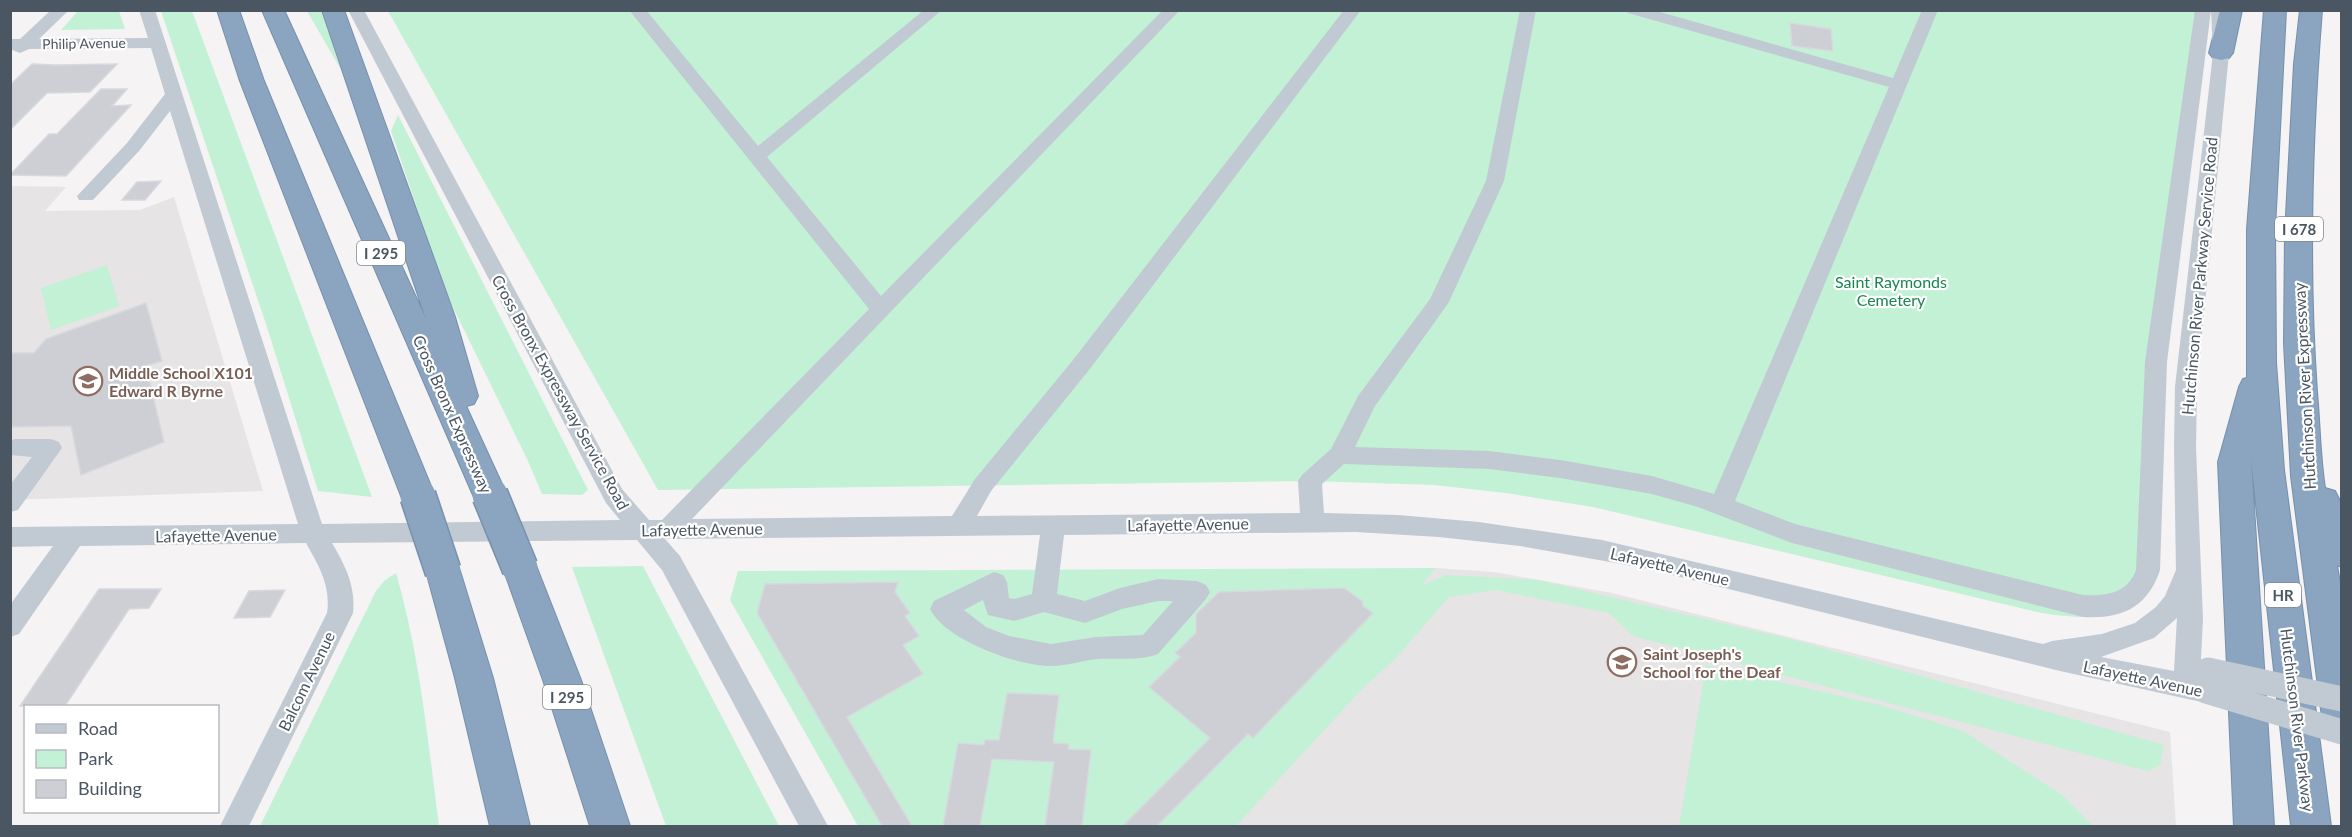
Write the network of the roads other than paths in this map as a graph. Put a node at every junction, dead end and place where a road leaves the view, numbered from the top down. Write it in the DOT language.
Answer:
graph roads {
  1 [pos="61,10"];
  2 [pos="147,10"];
  3 [pos="212,10"];
  4 [pos="228,10"];
  5 [pos="273,10"];
  6 [pos="333,10"];
  7 [pos="356,10"];
  8 [pos="637,10"];
  9 [pos="933,10"];
  10 [pos="1172,10"];
  11 [pos="1353,10"];
  12 [pos="1528,10"];
  13 [pos="1634,10"];
  14 [pos="1930,10"];
  15 [pos="2203,10"];
  16 [pos="2219,10"];
  17 [pos="2230,10"];
  18 [pos="2275,10"];
  19 [pos="2311,10"];
  20 [pos="157,43"];
  21 [pos="18,44"];
  22 [pos="2221,53"];
  23 [pos="10,57"];
  24 [pos="252,81"];
  25 [pos="1899,85"];
  26 [pos="173,96"];
  27 [pos="756,157"];
  28 [pos="86,196"];
  29 [pos="882,311"];
  30 [pos="2260,363"];
  31 [pos="15,448"];
  32 [pos="2305,448"];
  33 [pos="1340,455"];
  34 [pos="490,495"];
  35 [pos="10,503"];
  36 [pos="1721,506"];
  37 [pos="1313,522"];
  38 [pos="1053,525"];
  39 [pos="959,526"];
  40 [pos="655,530"];
  41 [pos="312,533"];
  42 [pos="10,537"];
  43 [pos="73,537"];
  44 [pos="2342,553"];
  45 [pos="2189,568"];
  46 [pos="1044,602"];
  47 [pos="1099,607"];
  48 [pos="10,626"];
  49 [pos="1096,648"];
  50 [pos="2027,652"];
  51 [pos="2197,678"];
  52 [pos="2342,699"];
  53 [pos="2342,725"];
  54 [pos="2342,732"];
  55 [pos="234,826"];
  56 [pos="510,826"];
  57 [pos="610,826"];
  58 [pos="814,826"];
  59 [pos="2253,826"];
  60 [pos="2311,826"];
  1 -- 21 [label="street"];
  2 -- 20 [label="street"];
  3 -- 24 [label="highway"];
  4 -- 24 [label="highway"];
  5 -- 34 [label="highway, Cross Bronx Expressway / I 295"];
  6 -- 34 [label="highway"];
  7 -- 40 [label="street, Cross Bronx Expressway Service Road"];
  8 -- 27 [label="street"];
  9 -- 27 [label="street"];
  10 -- 29 [label="street"];
  11 -- 39 [label="street"];
  12 -- 33 [label="street"];
  13 -- 25 [label="street"];
  14 -- 25 [label="street"];
  15 -- 36 [label="street"];
  16 -- 22 [label="street, Hutchinson River Parkway Service Road"];
  17 -- 22 [label="highway"];
  18 -- 30 [label="highway, I 678"];
  19 -- 32 [label="highway, Hutchinson River Expressway / I 678"];
  20 -- 21 [label="street, Philip Avenue"];
  20 -- 26 [label="street"];
  21 -- 23 [label="street"];
  22 -- 45 [label="street, Hutchinson River Parkway Service Road"];
  24 -- 56 [label="highway, bridge"];
  25 -- 36 [label="street"];
  26 -- 28 [label="street"];
  26 -- 41 [label="street"];
  27 -- 29 [label="street"];
  29 -- 40 [label="street"];
  30 -- 59 [label="highway"];
  30 -- 60 [label="highway, Hutchinson River Parkway / HR"];
  31 -- 35 [label="street"];
  32 -- 44 [label="highway"];
  32 -- 53 [label="highway, Hutchinson River Expressway / I 678"];
  33 -- 36 [label="street"];
  33 -- 37 [label="street"];
  34 -- 57 [label="highway, Cross Bronx Expressway / I 295, bridge"];
  37 -- 38 [label="street, Lafayette Avenue"];
  37 -- 50 [label="street, Lafayette Avenue"];
  38 -- 39 [label="street, Lafayette Avenue"];
  38 -- 46 [label="street"];
  39 -- 40 [label="street, Lafayette Avenue"];
  40 -- 41 [label="street, Lafayette Avenue"];
  40 -- 58 [label="street, Cross Bronx Expressway Service Road"];
  41 -- 43 [label="street, Lafayette Avenue"];
  41 -- 55 [label="street, Balcom Avenue"];
  42 -- 43 [label="street, Lafayette Avenue"];
  43 -- 48 [label="street"];
  45 -- 50 [label="street"];
  45 -- 51 [label="street, Hutchinson River Parkway Service Road"];
  46 -- 47 [label="street"];
  46 -- 49 [label="street"];
  47 -- 49 [label="street"];
  47 -- 49 [label="street"];
  50 -- 51 [label="street, Lafayette Avenue"];
  51 -- 52 [label="street, Lafayette Avenue, bridge"];
  51 -- 54 [label="street, Lafayette Avenue, bridge"];
}
